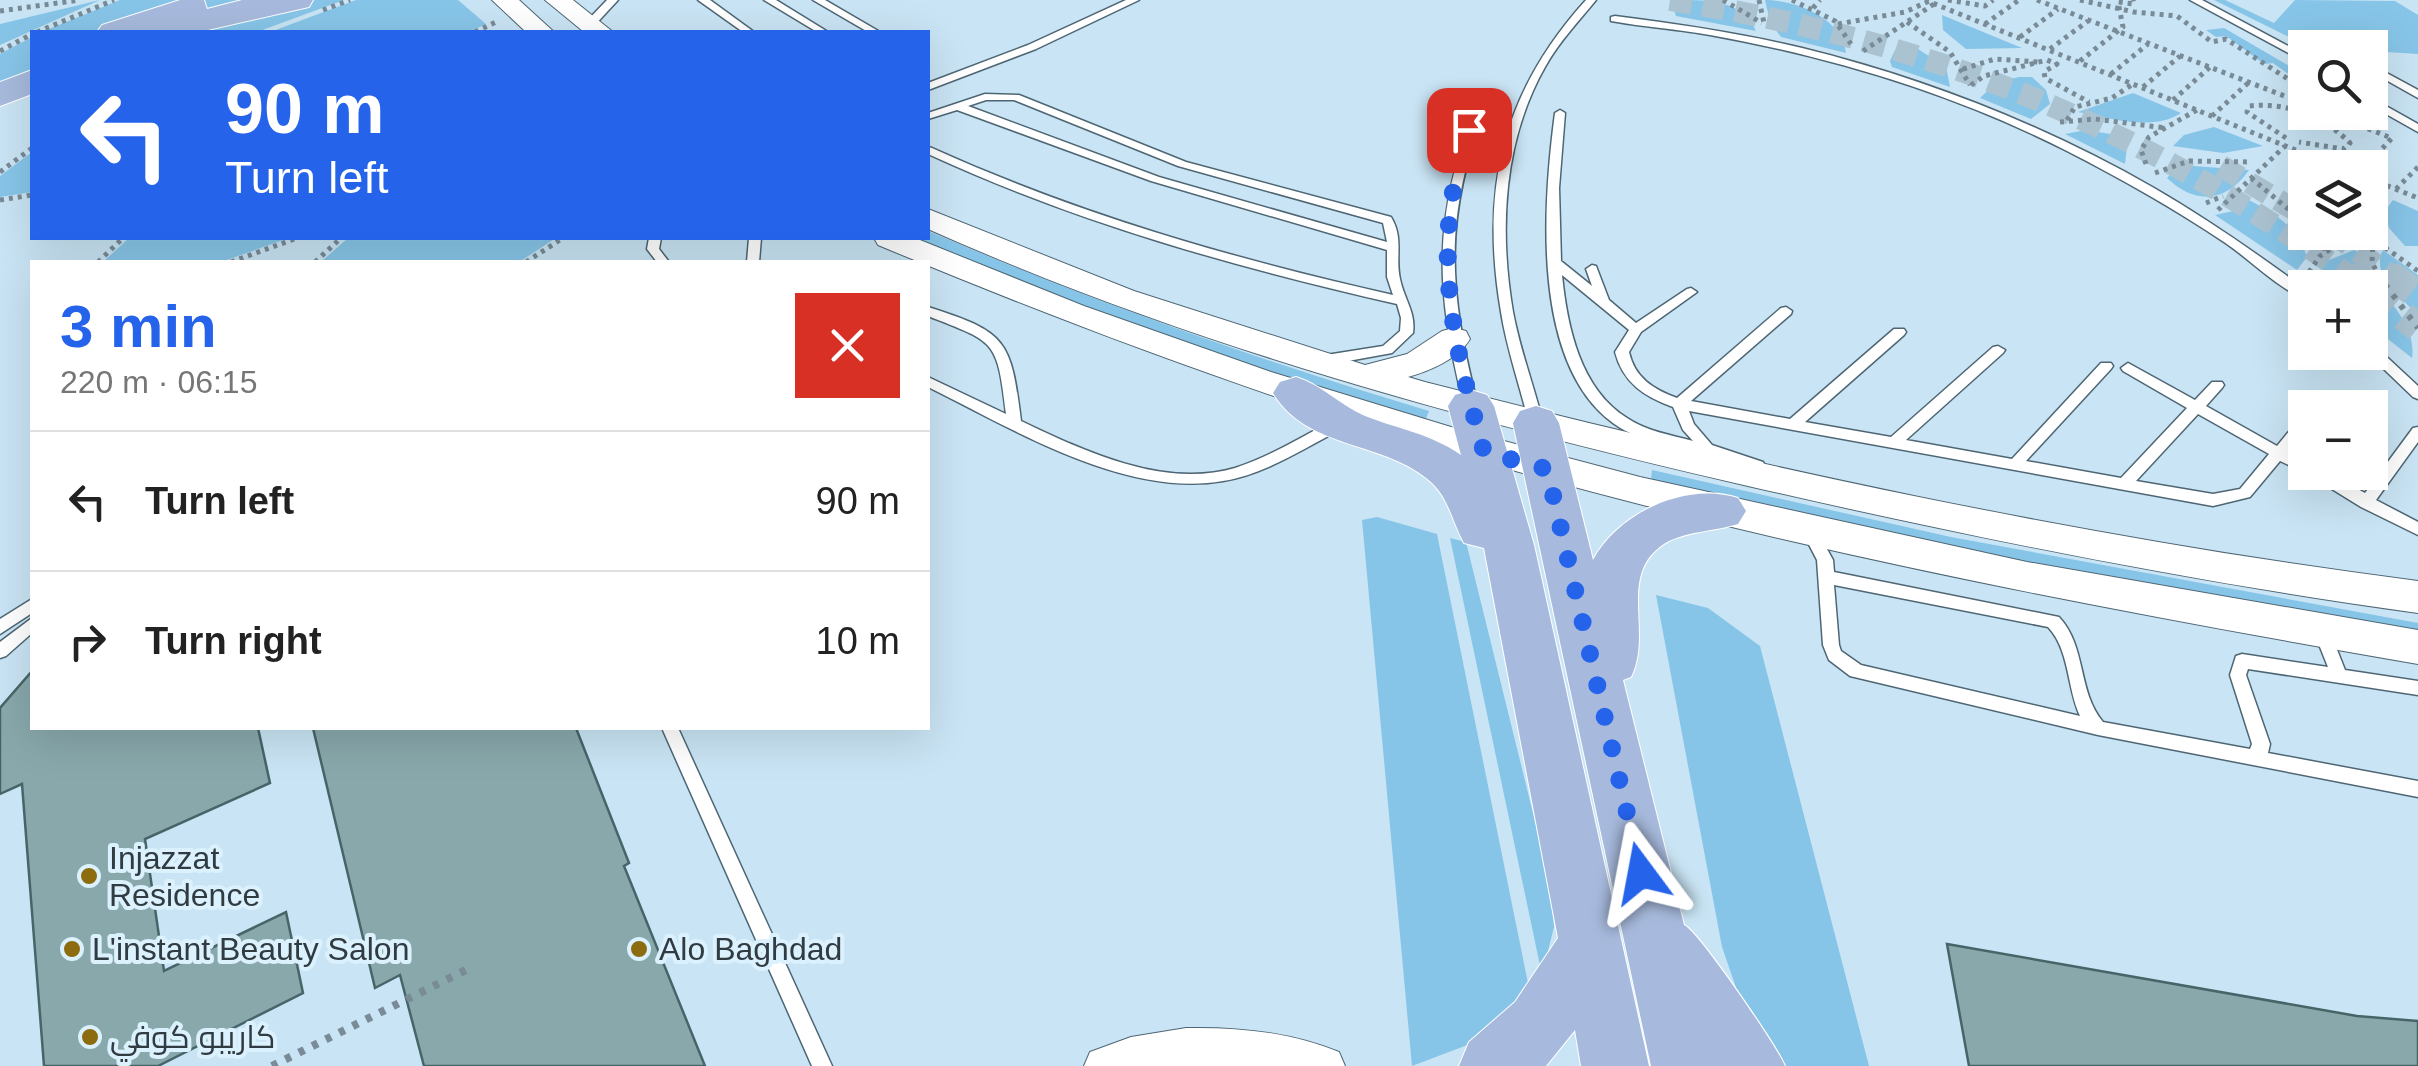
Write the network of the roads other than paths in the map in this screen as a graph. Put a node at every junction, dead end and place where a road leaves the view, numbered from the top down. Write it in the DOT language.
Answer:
graph roads {
  1 [pos="210,0"];
  2 [pos="296,0"];
  3 [pos="558,0"];
  4 [pos="613,0"];
  5 [pos="703,0"];
  6 [pos="770,0"];
  7 [pos="818,0"];
  8 [pos="1134,0"];
  9 [pos="1591,0"];
  10 [pos="2195,0"];
  11 [pos="501,11"];
  12 [pos="1616,20"];
  13 [pos="595,29"];
  14 [pos="120,30"];
  15 [pos="170,30"];
  16 [pos="537,30"];
  17 [pos="746,30"];
  18 [pos="820,30"];
  19 [pos="870,30"];
  20 [pos="2288,50"];
  21 [pos="30,56"];
  22 [pos="30,57"];
  23 [pos="0,60"];
  24 [pos="0,68"];
  25 [pos="30,78"];
  26 [pos="2388,78"];
  27 [pos="30,79"];
  28 [pos="0,85"];
  29 [pos="930,86"];
  30 [pos="0,95"];
  31 [pos="2418,95"];
  32 [pos="1482,103"];
  33 [pos="957,106"];
  34 [pos="2388,111"];
  35 [pos="1560,112"];
  36 [pos="930,115"];
  37 [pos="2418,129"];
  38 [pos="930,151"];
  39 [pos="930,219"];
  40 [pos="894,240"];
  41 [pos="1392,247"];
  42 [pos="1556,263"];
  43 [pos="1592,269"];
  44 [pos="2288,282"];
  45 [pos="1692,292"];
  46 [pos="1401,301"];
  47 [pos="1606,307"];
  48 [pos="1786,311"];
  49 [pos="930,312"];
  50 [pos="1636,329"];
  51 [pos="1900,332"];
  52 [pos="1454,339"];
  53 [pos="1998,350"];
  54 [pos="2106,366"];
  55 [pos="2388,366"];
  56 [pos="2128,368"];
  57 [pos="1363,376"];
  58 [pos="1306,377"];
  59 [pos="930,383"];
  60 [pos="2216,385"];
  61 [pos="2418,394"];
  62 [pos="1679,404"];
  63 [pos="2196,406"];
  64 [pos="1014,421"];
  65 [pos="1340,424"];
  66 [pos="1792,425"];
  67 [pos="1477,429"];
  68 [pos="2418,432"];
  69 [pos="2288,442"];
  70 [pos="1893,443"];
  71 [pos="1542,446"];
  72 [pos="1708,447"];
  73 [pos="2279,453"];
  74 [pos="2288,458"];
  75 [pos="2014,465"];
  76 [pos="1793,483"];
  77 [pos="2123,484"];
  78 [pos="2344,490"];
  79 [pos="2366,503"];
  80 [pos="1721,511"];
  81 [pos="2418,528"];
  82 [pos="1809,532"];
  83 [pos="1827,577"];
  84 [pos="2418,598"];
  85 [pos="30,606"];
  86 [pos="1524,614"];
  87 [pos="30,626"];
  88 [pos="0,628"];
  89 [pos="2322,632"];
  90 [pos="2418,647"];
  91 [pos="0,650"];
  92 [pos="2340,677"];
  93 [pos="2418,688"];
  94 [pos="1604,710"];
  95 [pos="2098,728"];
  96 [pos="671,730"];
  97 [pos="2252,758"];
  98 [pos="2418,789"];
  99 [pos="1649,906"];
  100 [pos="1592,940"];
  101 [pos="822,1066"];
  102 [pos="1104,1066"];
  103 [pos="1325,1066"];
  104 [pos="1493,1066"];
  105 [pos="1615,1066"];
  106 [pos="1685,1066"];
  107 [pos="1751,1066"];
  1 -- 14 [label="main road"];
  2 -- 15 [label="main road"];
  3 -- 13 [label="street"];
  4 -- 13 [label="lane"];
  5 -- 17 [label="lane"];
  6 -- 18 [label="lane"];
  7 -- 19 [label="lane"];
  8 -- 29 [label="lane"];
  9 -- 71 [label="lane"];
  10 -- 20 [label="lane"];
  11 -- 16 [label="street"];
  12 -- 44 [label="lane"];
  21 -- 23 [label="main road"];
  22 -- 24 [label="main road"];
  25 -- 28 [label="main road"];
  26 -- 31 [label="lane"];
  27 -- 30 [label="main road"];
  32 -- 52 [label="lane"];
  33 -- 36 [label="lane"];
  33 -- 41 [label="lane"];
  33 -- 41 [label="lane"];
  34 -- 37 [label="lane"];
  35 -- 42 [label="lane"];
  38 -- 46 [label="lane"];
  39 -- 58 [label="street"];
  40 -- 58 [label="street"];
  41 -- 46 [label="lane"];
  42 -- 47 [label="lane"];
  42 -- 72 [label="lane"];
  43 -- 47 [label="lane"];
  45 -- 50 [label="lane"];
  46 -- 58 [label="lane"];
  47 -- 50 [label="lane"];
  48 -- 62 [label="lane"];
  49 -- 64 [label="lane"];
  50 -- 62 [label="lane"];
  51 -- 66 [label="lane"];
  52 -- 57 [label="street"];
  52 -- 67 [label="lane"];
  53 -- 70 [label="lane"];
  54 -- 75 [label="lane"];
  55 -- 61 [label="lane"];
  56 -- 63 [label="lane"];
  57 -- 58 [label="street"];
  57 -- 67 [label="street"];
  58 -- 65 [label="main road"];
  58 -- 67 [label="street"];
  59 -- 64 [label="lane"];
  60 -- 63 [label="lane"];
  62 -- 66 [label="lane"];
  62 -- 72 [label="lane"];
  63 -- 73 [label="lane"];
  63 -- 77 [label="lane"];
  64 -- 65 [label="lane"];
  65 -- 86 [label="main road"];
  66 -- 70 [label="lane"];
  67 -- 71 [label="street"];
  67 -- 86 [label="main road"];
  68 -- 79 [label="lane"];
  69 -- 73 [label="lane"];
  70 -- 75 [label="lane"];
  71 -- 76 [label="street"];
  71 -- 80 [label="street"];
  71 -- 94 [label="main road"];
  72 -- 76 [label="lane"];
  73 -- 74 [label="lane"];
  73 -- 77 [label="lane"];
  75 -- 77 [label="lane"];
  76 -- 84 [label="street"];
  78 -- 79 [label="lane"];
  79 -- 81 [label="lane"];
  80 -- 82 [label="street"];
  80 -- 94 [label="main road"];
  82 -- 83 [label="lane"];
  82 -- 89 [label="street"];
  83 -- 95 [label="lane"];
  83 -- 95 [label="lane"];
  85 -- 88 [label="lane"];
  86 -- 100 [label="main road"];
  87 -- 91 [label="lane"];
  89 -- 90 [label="street"];
  89 -- 92 [label="lane"];
  92 -- 93 [label="lane"];
  92 -- 97 [label="lane"];
  94 -- 99 [label="main road"];
  95 -- 97 [label="lane"];
  96 -- 101 [label="lane"];
  97 -- 98 [label="lane"];
  99 -- 106 [label="main road"];
  99 -- 107 [label="main road"];
  100 -- 104 [label="main road"];
  100 -- 105 [label="main road"];
  102 -- 103 [label="street"];
}
